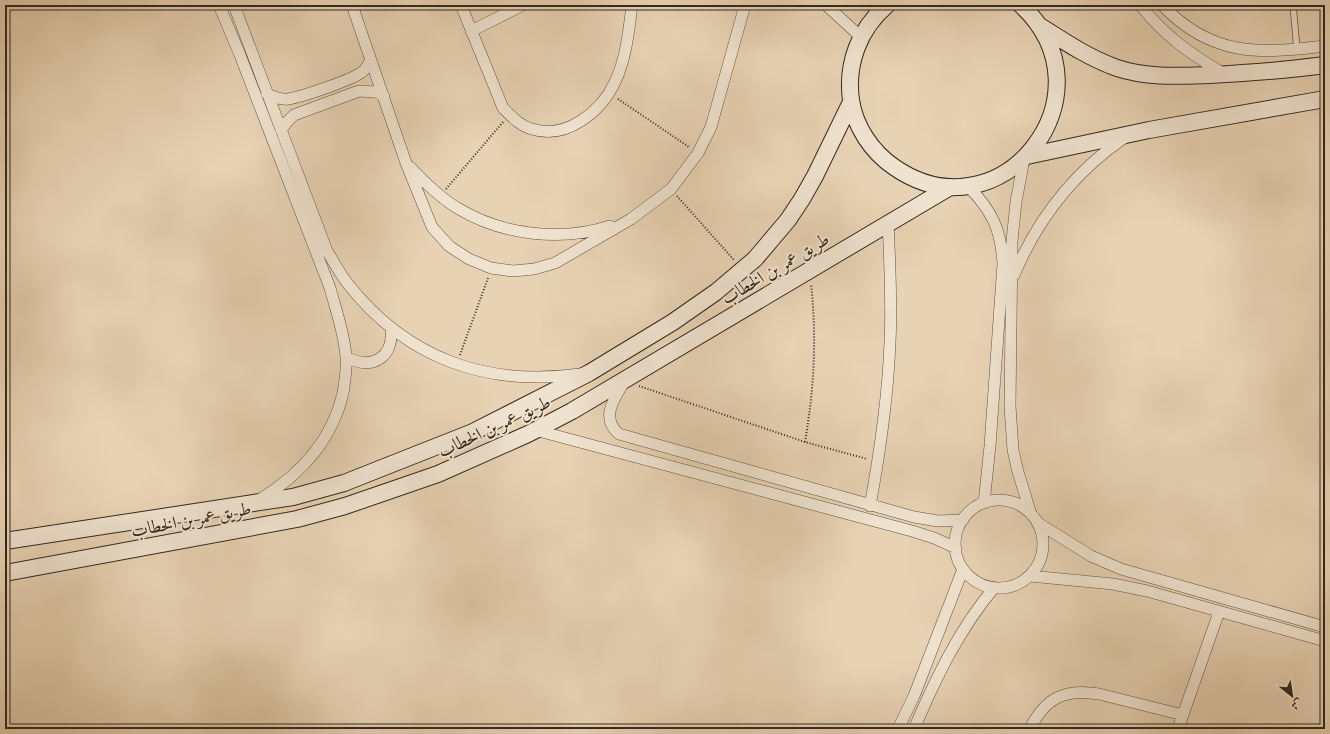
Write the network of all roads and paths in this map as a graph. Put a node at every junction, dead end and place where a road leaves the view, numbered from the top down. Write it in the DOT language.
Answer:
graph roads {
  1 [pos="219,5"];
  2 [pos="234,5"];
  3 [pos="352,5"];
  4 [pos="461,5"];
  5 [pos="523,5"];
  6 [pos="632,5"];
  7 [pos="744,5"];
  8 [pos="826,5"];
  9 [pos="881,5"];
  10 [pos="1021,5"];
  11 [pos="1140,5"];
  12 [pos="1162,5"];
  13 [pos="1293,5"];
  14 [pos="1038,17"];
  15 [pos="471,31"];
  16 [pos="861,37"];
  17 [pos="1325,46"];
  18 [pos="1297,49"];
  19 [pos="371,60"];
  20 [pos="1325,65"];
  21 [pos="1224,74"];
  22 [pos="609,93"];
  23 [pos="267,94"];
  24 [pos="384,96"];
  25 [pos="1325,99"];
  26 [pos="852,102"];
  27 [pos="510,114"];
  28 [pos="281,130"];
  29 [pos="1129,134"];
  30 [pos="698,154"];
  31 [pos="1025,158"];
  32 [pos="406,162"];
  33 [pos="968,186"];
  34 [pos="950,187"];
  35 [pos="671,189"];
  36 [pos="440,196"];
  37 [pos="631,219"];
  38 [pos="888,224"];
  39 [pos="491,268"];
  40 [pos="742,270"];
  41 [pos="810,270"];
  42 [pos="1012,279"];
  43 [pos="391,328"];
  44 [pos="346,357"];
  45 [pos="457,364"];
  46 [pos="589,373"];
  47 [pos="624,381"];
  48 [pos="535,430"];
  49 [pos="805,442"];
  50 [pos="878,462"];
  51 [pos="253,503"];
  52 [pos="984,503"];
  53 [pos="870,506"];
  54 [pos="1035,518"];
  55 [pos="963,520"];
  56 [pos="5,541"];
  57 [pos="956,548"];
  58 [pos="963,569"];
  59 [pos="5,573"];
  60 [pos="1030,576"];
  61 [pos="994,588"];
  62 [pos="1219,612"];
  63 [pos="1325,626"];
  64 [pos="1325,641"];
  65 [pos="1183,715"];
  66 [pos="898,729"];
  67 [pos="914,729"];
  68 [pos="1030,729"];
  69 [pos="1178,729"];
  1 -- 44 [label="street"];
  2 -- 23 [label="street"];
  3 -- 19 [label="street"];
  4 -- 15 [label="street"];
  5 -- 15 [label="street"];
  6 -- 22 [label="street"];
  7 -- 30 [label="street"];
  8 -- 16 [label="street"];
  9 -- 16 [label="street"];
  10 -- 14 [label="street"];
  11 -- 21 [label="street"];
  12 -- 18 [label="street"];
  13 -- 18 [label="lane"];
  14 -- 21 [label="street"];
  14 -- 31 [label="street"];
  15 -- 27 [label="street"];
  16 -- 26 [label="street"];
  17 -- 18 [label="street"];
  19 -- 23 [label="street"];
  19 -- 24 [label="street"];
  20 -- 21 [label="street"];
  22 -- 27 [label="street"];
  22 -- 30 [label="path"];
  23 -- 28 [label="street"];
  24 -- 28 [label="street"];
  24 -- 32 [label="street"];
  25 -- 29 [label="street"];
  26 -- 34 [label="street"];
  26 -- 40 [label="street, طريق عمر بن الخطاب"];
  27 -- 36 [label="path"];
  28 -- 43 [label="street"];
  29 -- 31 [label="street"];
  29 -- 42 [label="street"];
  30 -- 35 [label="street"];
  31 -- 33 [label="street"];
  31 -- 42 [label="street"];
  32 -- 36 [label="street"];
  32 -- 39 [label="street"];
  33 -- 34 [label="street"];
  33 -- 52 [label="street"];
  34 -- 38 [label="street, طريق عمر بن الخطاب"];
  35 -- 37 [label="street"];
  35 -- 40 [label="path"];
  36 -- 37 [label="street"];
  37 -- 39 [label="street"];
  38 -- 41 [label="street, طريق عمر بن الخطاب"];
  38 -- 50 [label="street"];
  39 -- 45 [label="path"];
  40 -- 46 [label="street, طريق عمر بن الخطاب"];
  41 -- 47 [label="street, طريق عمر بن الخطاب"];
  41 -- 49 [label="path"];
  42 -- 54 [label="street"];
  43 -- 44 [label="street"];
  43 -- 45 [label="street"];
  44 -- 51 [label="street"];
  45 -- 46 [label="street"];
  46 -- 51 [label="street, طريق عمر بن الخطاب"];
  47 -- 48 [label="street, طريق عمر بن الخطاب"];
  47 -- 49 [label="path"];
  47 -- 53 [label="street"];
  48 -- 57 [label="street"];
  48 -- 59 [label="street, طريق عمر بن الخطاب"];
  49 -- 50 [label="path"];
  50 -- 53 [label="street"];
  51 -- 56 [label="street, طريق عمر بن الخطاب"];
  52 -- 54 [label="street"];
  52 -- 55 [label="street"];
  53 -- 55 [label="street"];
  54 -- 60 [label="street"];
  54 -- 63 [label="street"];
  55 -- 57 [label="street"];
  57 -- 58 [label="street"];
  58 -- 61 [label="street"];
  58 -- 66 [label="street"];
  60 -- 61 [label="street"];
  60 -- 62 [label="street"];
  61 -- 67 [label="street"];
  62 -- 64 [label="street"];
  62 -- 65 [label="street"];
  65 -- 68 [label="street"];
  65 -- 69 [label="street"];
}
